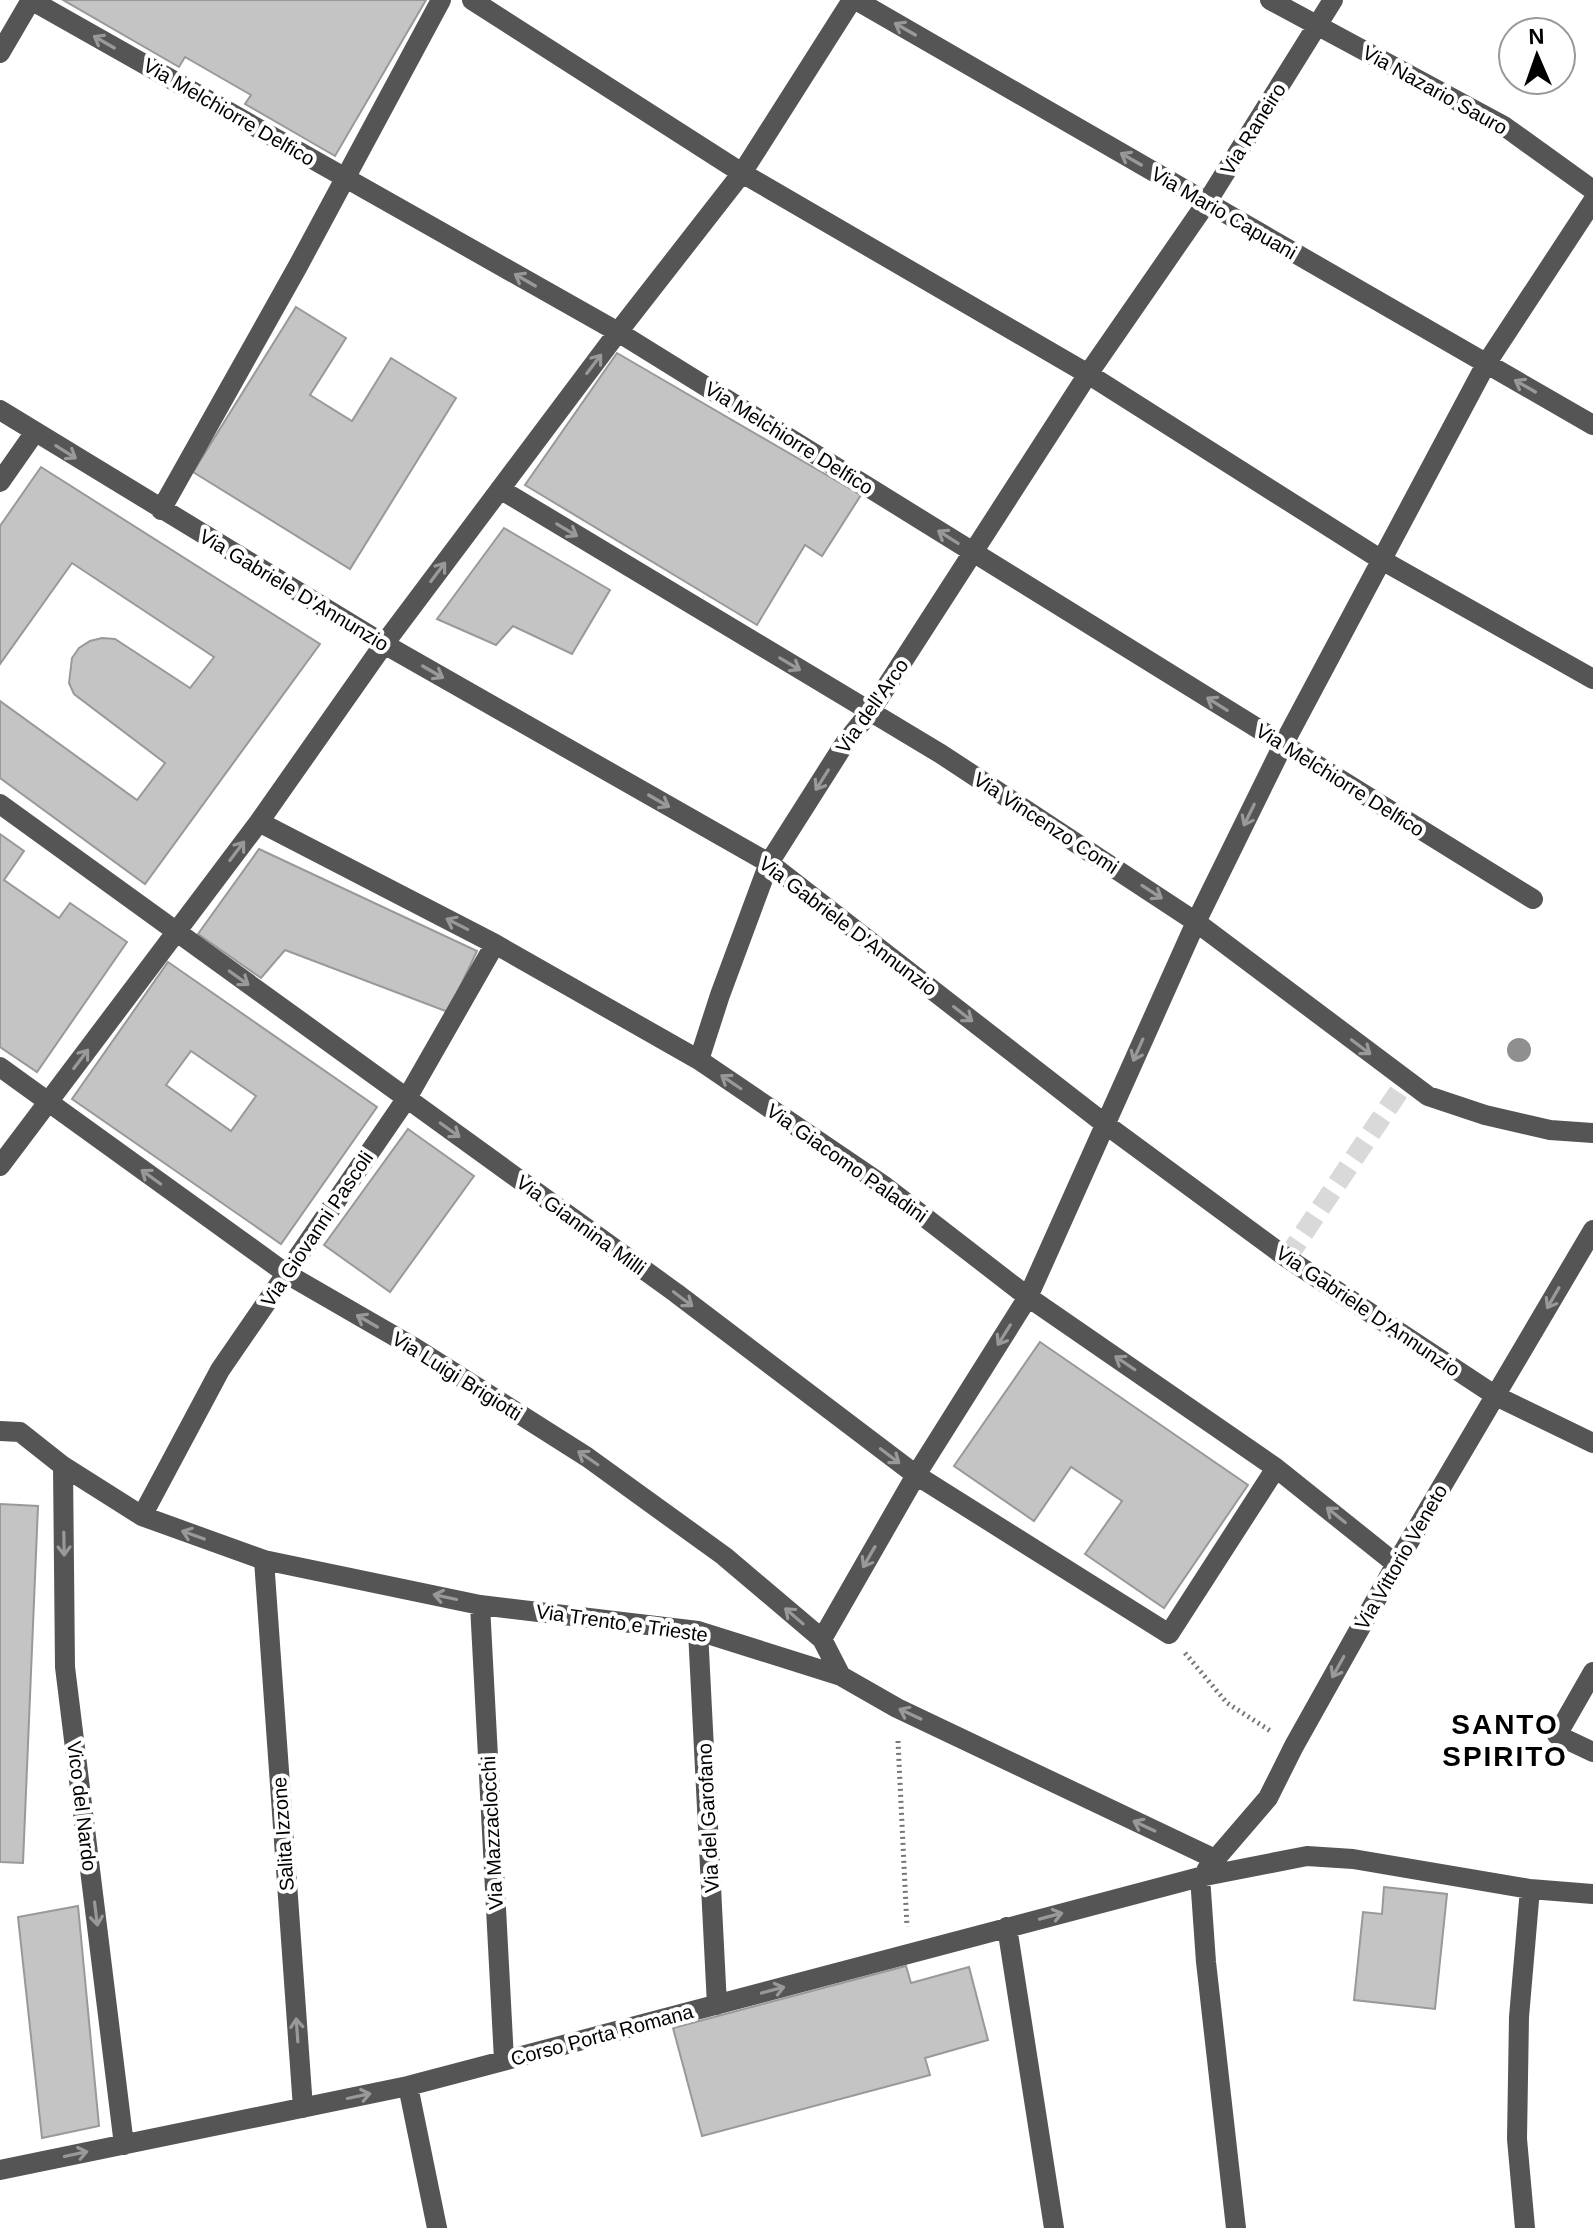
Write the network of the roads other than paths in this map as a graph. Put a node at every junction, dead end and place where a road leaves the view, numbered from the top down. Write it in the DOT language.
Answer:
graph roads {
  1 [pos="31,0"];
  2 [pos="441,0"];
  3 [pos="472,0"];
  4 [pos="854,0"];
  5 [pos="1270,0"];
  6 [pos="1333,0"];
  7 [pos="1318,26"];
  8 [pos="0,53"];
  9 [pos="742,173"];
  10 [pos="345,178"];
  11 [pos="1593,190"];
  12 [pos="1593,201"];
  13 [pos="1207,202"];
  14 [pos="618,332"];
  15 [pos="1486,364"];
  16 [pos="1088,374"];
  17 [pos="0,410"];
  18 [pos="1593,425"];
  19 [pos="35,432"];
  20 [pos="0,482"];
  21 [pos="500,489"];
  22 [pos="161,510"];
  23 [pos="974,553"];
  24 [pos="1380,559"];
  25 [pos="384,644"];
  26 [pos="1593,679"];
  27 [pos="870,712"];
  28 [pos="1283,745"];
  29 [pos="0,804"];
  30 [pos="259,822"];
  31 [pos="769,863"];
  32 [pos="1533,899"];
  33 [pos="1196,922"];
  34 [pos="176,932"];
  35 [pos="495,944"];
  36 [pos="699,1060"];
  37 [pos="0,1067"];
  38 [pos="407,1098"];
  39 [pos="48,1103"];
  40 [pos="1105,1124"];
  41 [pos="1593,1133"];
  42 [pos="0,1166"];
  43 [pos="1593,1230"];
  44 [pos="287,1274"];
  45 [pos="1028,1297"];
  46 [pos="1496,1396"];
  47 [pos="10,1432"];
  48 [pos="1593,1443"];
  49 [pos="63,1466"];
  50 [pos="1276,1468"];
  51 [pos="916,1475"];
  52 [pos="142,1516"];
  53 [pos="264,1560"];
  54 [pos="1396,1564"];
  55 [pos="480,1605"];
  56 [pos="698,1631"];
  57 [pos="822,1639"];
  58 [pos="1593,1672"];
  59 [pos="841,1676"];
  60 [pos="1593,1752"];
  61 [pos="1215,1859"];
  62 [pos="1200,1877"];
  63 [pos="1530,1889"];
  64 [pos="1593,1894"];
  65 [pos="1007,1927"];
  66 [pos="717,2005"];
  67 [pos="504,2060"];
  68 [pos="408,2086"];
  69 [pos="303,2108"];
  70 [pos="124,2145"];
  71 [pos="0,2170"];
  72 [pos="437,2228"];
  73 [pos="1054,2228"];
  74 [pos="1236,2228"];
  75 [pos="1525,2228"];
  1 -- 8 [label="street"];
  10 -- 1 [label="street, Via Melchiorre Delfico, one-way"];
  2 -- 10 [label="street"];
  3 -- 9 [label="street"];
  4 -- 9 [label="street"];
  13 -- 4 [label="street, Via Mario Capuani, one-way"];
  5 -- 7 [label="street, Via Nazario Sauro"];
  6 -- 7 [label="street, Via Raneiro"];
  7 -- 11 [label="street, Via Nazario Sauro"];
  7 -- 13 [label="street, Via Raneiro"];
  9 -- 14 [label="street"];
  9 -- 16 [label="street"];
  14 -- 10 [label="street, Via Melchiorre Delfico, one-way"];
  10 -- 22 [label="street"];
  12 -- 15 [label="street"];
  13 -- 15 [label="street, Via Mario Capuani"];
  13 -- 16 [label="street, Via Raneiro"];
  21 -- 14 [label="street, one-way"];
  23 -- 14 [label="street, Via Melchiorre Delfico, one-way"];
  18 -- 15 [label="street, Via Mario Capuani, one-way"];
  15 -- 24 [label="street"];
  16 -- 23 [label="street, Via dell'Arco"];
  16 -- 24 [label="street"];
  17 -- 19 [label="street, Via Gabriele D'Annunzio"];
  19 -- 20 [label="street"];
  19 -- 22 [label="street, Via Gabriele D'Annunzio, one-way"];
  25 -- 21 [label="street, one-way"];
  21 -- 27 [label="street, Via Vincenzo Comi, one-way"];
  22 -- 25 [label="street, Via Gabriele D'Annunzio"];
  23 -- 27 [label="street, Via dell'Arco"];
  28 -- 23 [label="street, Via Melchiorre Delfico, one-way"];
  24 -- 26 [label="street"];
  24 -- 28 [label="street"];
  25 -- 30 [label="street"];
  25 -- 31 [label="street, Via Gabriele D'Annunzio, one-way"];
  27 -- 31 [label="street, Via dell'Arco, one-way"];
  27 -- 33 [label="street, Via Vincenzo Comi, one-way"];
  28 -- 32 [label="street, Via Melchiorre Delfico"];
  28 -- 33 [label="street, one-way"];
  29 -- 34 [label="street, Via Giannina Milli"];
  34 -- 30 [label="street, one-way"];
  35 -- 30 [label="street, Via Giacomo Paladini, one-way"];
  31 -- 36 [label="street, Via dell'Arco"];
  31 -- 40 [label="street, Via Gabriele D'Annunzio, one-way"];
  33 -- 40 [label="street, one-way"];
  33 -- 41 [label="street, Via Vincenzo Comi, one-way"];
  34 -- 38 [label="street, Via Giannina Milli, one-way"];
  39 -- 34 [label="street, one-way"];
  35 -- 36 [label="street, Via Giacomo Paladini"];
  35 -- 38 [label="street, Via Giovanni Pascoli"];
  45 -- 36 [label="street, Via Giacomo Paladini, one-way"];
  37 -- 39 [label="street, Via Luigi Brigiotti"];
  38 -- 44 [label="street, Via Giovanni Pascoli"];
  38 -- 51 [label="street, Via Giannina Milli, one-way"];
  39 -- 42 [label="street"];
  44 -- 39 [label="street, Via Luigi Brigiotti, one-way"];
  40 -- 45 [label="street"];
  40 -- 46 [label="street, Via Gabriele D'Annunzio"];
  43 -- 46 [label="street, Via Vittorio Veneto, one-way"];
  44 -- 52 [label="street, Via Giovanni Pascoli"];
  57 -- 44 [label="street, Via Luigi Brigiotti, one-way"];
  50 -- 45 [label="street, Via Giacomo Paladini, one-way"];
  45 -- 51 [label="street, one-way"];
  46 -- 48 [label="street, Via Gabriele D'Annunzio"];
  46 -- 54 [label="street, Via Vittorio Veneto"];
  47 -- 49 [label="street, Via Trento e Trieste"];
  49 -- 52 [label="street, Via Trento e Trieste"];
  49 -- 70 [label="street, Vico del Nardo, one-way"];
  50 -- 51 [label="street, Via Giannina Milli"];
  54 -- 50 [label="street, Via Giacomo Paladini, one-way"];
  51 -- 57 [label="street, one-way"];
  53 -- 52 [label="street, Via Trento e Trieste, one-way"];
  55 -- 53 [label="street, Via Trento e Trieste, one-way"];
  69 -- 53 [label="street, Salita Izzone, one-way"];
  54 -- 61 [label="street, Via Vittorio Veneto, one-way"];
  55 -- 56 [label="street, Via Trento e Trieste"];
  55 -- 67 [label="street, Via Mazzaclocchi"];
  56 -- 59 [label="street, Via Trento e Trieste"];
  56 -- 66 [label="street, Via del Garofano"];
  57 -- 59 [label="street, Via Luigi Brigiotti"];
  58 -- 60 [label="street"];
  61 -- 59 [label="street, Via Trento e Trieste, one-way"];
  61 -- 62 [label="street, Via Vittorio Veneto"];
  62 -- 63 [label="street, Corso Porta Romana"];
  65 -- 62 [label="street, Corso Porta Romana, one-way"];
  62 -- 74 [label="street"];
  63 -- 64 [label="street, Corso Porta Romana"];
  63 -- 75 [label="street"];
  66 -- 65 [label="street, Corso Porta Romana, one-way"];
  65 -- 73 [label="street"];
  66 -- 67 [label="street, Corso Porta Romana"];
  67 -- 68 [label="street, Corso Porta Romana"];
  69 -- 68 [label="street, Corso Porta Romana, one-way"];
  68 -- 72 [label="street"];
  69 -- 70 [label="street, Corso Porta Romana"];
  71 -- 70 [label="street, Corso Porta Romana, one-way"];
}
